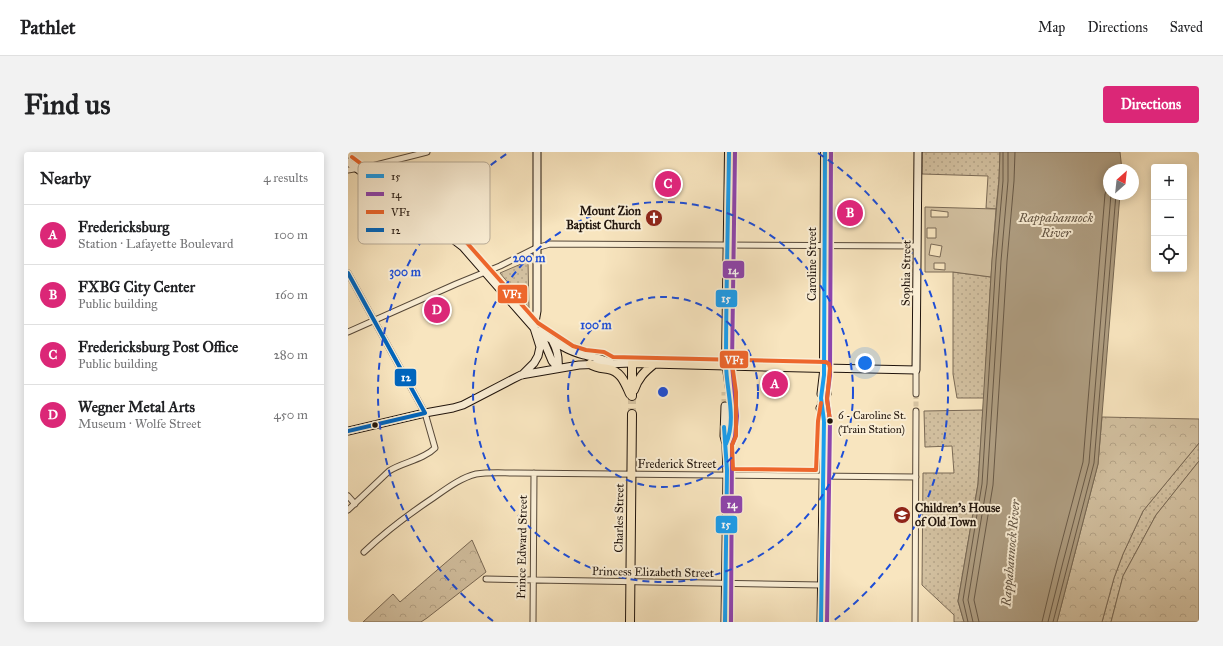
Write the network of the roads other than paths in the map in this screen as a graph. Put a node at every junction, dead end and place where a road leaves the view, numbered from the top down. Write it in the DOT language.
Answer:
graph roads {
  1 [pos="427,152"];
  2 [pos="537,152"];
  3 [pos="729,152"];
  4 [pos="825,152"];
  5 [pos="918,152"];
  6 [pos="348,162"];
  7 [pos="389,162"];
  8 [pos="357,168"];
  9 [pos="348,170"];
  10 [pos="459,244"];
  11 [pos="728,245"];
  12 [pos="824,245"];
  13 [pos="917,246"];
  14 [pos="536,248"];
  15 [pos="486,272"];
  16 [pos="348,273"];
  17 [pos="374,321"];
  18 [pos="534,328"];
  19 [pos="348,332"];
  20 [pos="552,340"];
  21 [pos="612,363"];
  22 [pos="632,363"];
  23 [pos="590,364"];
  24 [pos="654,364"];
  25 [pos="558,368"];
  26 [pos="727,369"];
  27 [pos="916,370"];
  28 [pos="824,372"];
  29 [pos="521,376"];
  30 [pos="728,392"];
  31 [pos="824,394"];
  32 [pos="916,394"];
  33 [pos="632,396"];
  34 [pos="727,406"];
  35 [pos="824,408"];
  36 [pos="916,411"];
  37 [pos="425,413"];
  38 [pos="632,414"];
  39 [pos="348,431"];
  40 [pos="534,473"];
  41 [pos="632,474"];
  42 [pos="727,475"];
  43 [pos="822,476"];
  44 [pos="916,476"];
  45 [pos="348,496"];
  46 [pos="355,504"];
  47 [pos="348,510"];
  48 [pos="364,552"];
  49 [pos="486,579"];
  50 [pos="533,580"];
  51 [pos="630,582"];
  52 [pos="725,582"];
  53 [pos="821,585"];
  54 [pos="533,622"];
  55 [pos="630,622"];
  56 [pos="725,622"];
  57 [pos="821,622"];
  58 [pos="915,622"];
  1 -- 7 [label="street"];
  2 -- 14 [label="street"];
  3 -- 11 [label="main road"];
  4 -- 12 [label="main road, Caroline Street"];
  5 -- 13 [label="street, Sophia Street"];
  6 -- 8 [label="street"];
  8 -- 9 [label="street"];
  10 -- 15 [label="street"];
  11 -- 12 [label="street"];
  11 -- 14 [label="street"];
  11 -- 26 [label="main road"];
  12 -- 13 [label="street"];
  12 -- 28 [label="main road, Caroline Street"];
  13 -- 27 [label="street, Sophia Street"];
  14 -- 15 [label="street"];
  14 -- 18 [label="street"];
  15 -- 17 [label="street"];
  15 -- 18 [label="street"];
  16 -- 17 [label="street"];
  17 -- 19 [label="street"];
  17 -- 37 [label="street"];
  18 -- 20 [label="street"];
  18 -- 25 [label="street"];
  18 -- 29 [label="street"];
  20 -- 21 [label="street"];
  20 -- 25 [label="street"];
  21 -- 22 [label="street"];
  21 -- 23 [label="street"];
  22 -- 24 [label="main road"];
  22 -- 33 [label="main road"];
  23 -- 25 [label="street"];
  23 -- 33 [label="main road"];
  24 -- 26 [label="main road"];
  24 -- 33 [label="main road"];
  25 -- 29 [label="street"];
  26 -- 28 [label="main road"];
  26 -- 30 [label="street"];
  27 -- 28 [label="street"];
  27 -- 32 [label="street, Sophia Street"];
  28 -- 31 [label="street, Caroline Street"];
  29 -- 37 [label="street"];
  34 -- 42 [label="street"];
  35 -- 43 [label="street"];
  36 -- 44 [label="street"];
  37 -- 39 [label="street"];
  37 -- 46 [label="street"];
  38 -- 41 [label="main road, Charles Street"];
  40 -- 41 [label="street, Frederick Street"];
  40 -- 48 [label="street, Frederick Street"];
  40 -- 50 [label="street, Prince Edward Street"];
  41 -- 42 [label="street, Frederick Street"];
  41 -- 51 [label="main road, Charles Street"];
  42 -- 43 [label="street, Frederick Street"];
  42 -- 52 [label="street"];
  43 -- 44 [label="street, Frederick Street"];
  43 -- 53 [label="street"];
  44 -- 58 [label="street"];
  45 -- 46 [label="street"];
  46 -- 47 [label="street"];
  49 -- 50 [label="street, Princess Elizabeth Street"];
  50 -- 51 [label="street, Princess Elizabeth Street"];
  50 -- 54 [label="street, Prince Edward Street"];
  51 -- 52 [label="street, Princess Elizabeth Street"];
  51 -- 55 [label="main road, Charles Street"];
  52 -- 53 [label="street, Princess Elizabeth Street"];
  52 -- 56 [label="street"];
  53 -- 57 [label="street"];
}
